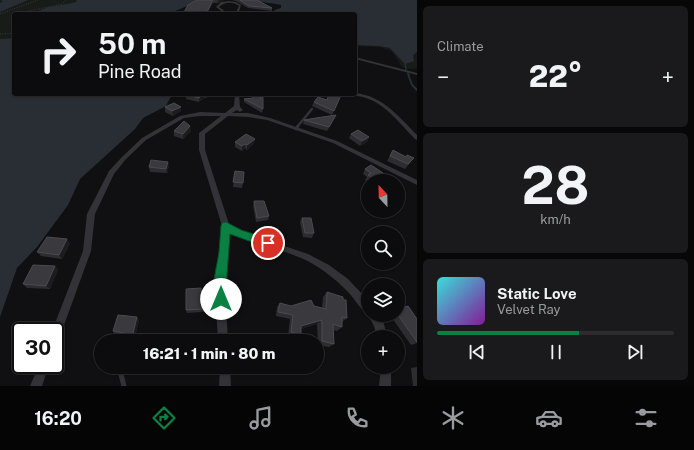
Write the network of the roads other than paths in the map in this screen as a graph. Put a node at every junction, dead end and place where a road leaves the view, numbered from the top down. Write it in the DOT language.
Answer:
graph roads {
  1 [pos="224,12"];
  2 [pos="239,12"];
  3 [pos="357,59"];
  4 [pos="417,74"];
  5 [pos="357,94"];
  6 [pos="237,96"];
  7 [pos="237,108"];
  8 [pos="312,109"];
  9 [pos="225,114"];
  10 [pos="248,115"];
  11 [pos="296,129"];
  12 [pos="417,138"];
  13 [pos="417,174"];
  14 [pos="408,179"];
  15 [pos="417,183"];
  16 [pos="226,226"];
  17 [pos="361,300"];
  18 [pos="60,322"];
  19 [pos="223,334"];
  20 [pos="41,374"];
  21 [pos="121,374"];
  22 [pos="225,374"];
  23 [pos="386,374"];
  24 [pos="36,386"];
  25 [pos="124,386"];
  26 [pos="225,386"];
  27 [pos="385,386"];
  1 -- 2 [label="street"];
  3 -- 4 [label="street"];
  5 -- 12 [label="street"];
  6 -- 7 [label="street"];
  7 -- 9 [label="street"];
  7 -- 10 [label="street"];
  8 -- 11 [label="lane"];
  9 -- 10 [label="street"];
  9 -- 16 [label="street"];
  9 -- 18 [label="street"];
  10 -- 11 [label="street"];
  11 -- 14 [label="street"];
  13 -- 14 [label="street"];
  14 -- 15 [label="street"];
  16 -- 17 [label="street"];
  16 -- 19 [label="street"];
  20 -- 24 [label="street"];
  21 -- 25 [label="lane"];
  22 -- 26 [label="street"];
  23 -- 27 [label="street"];
}
